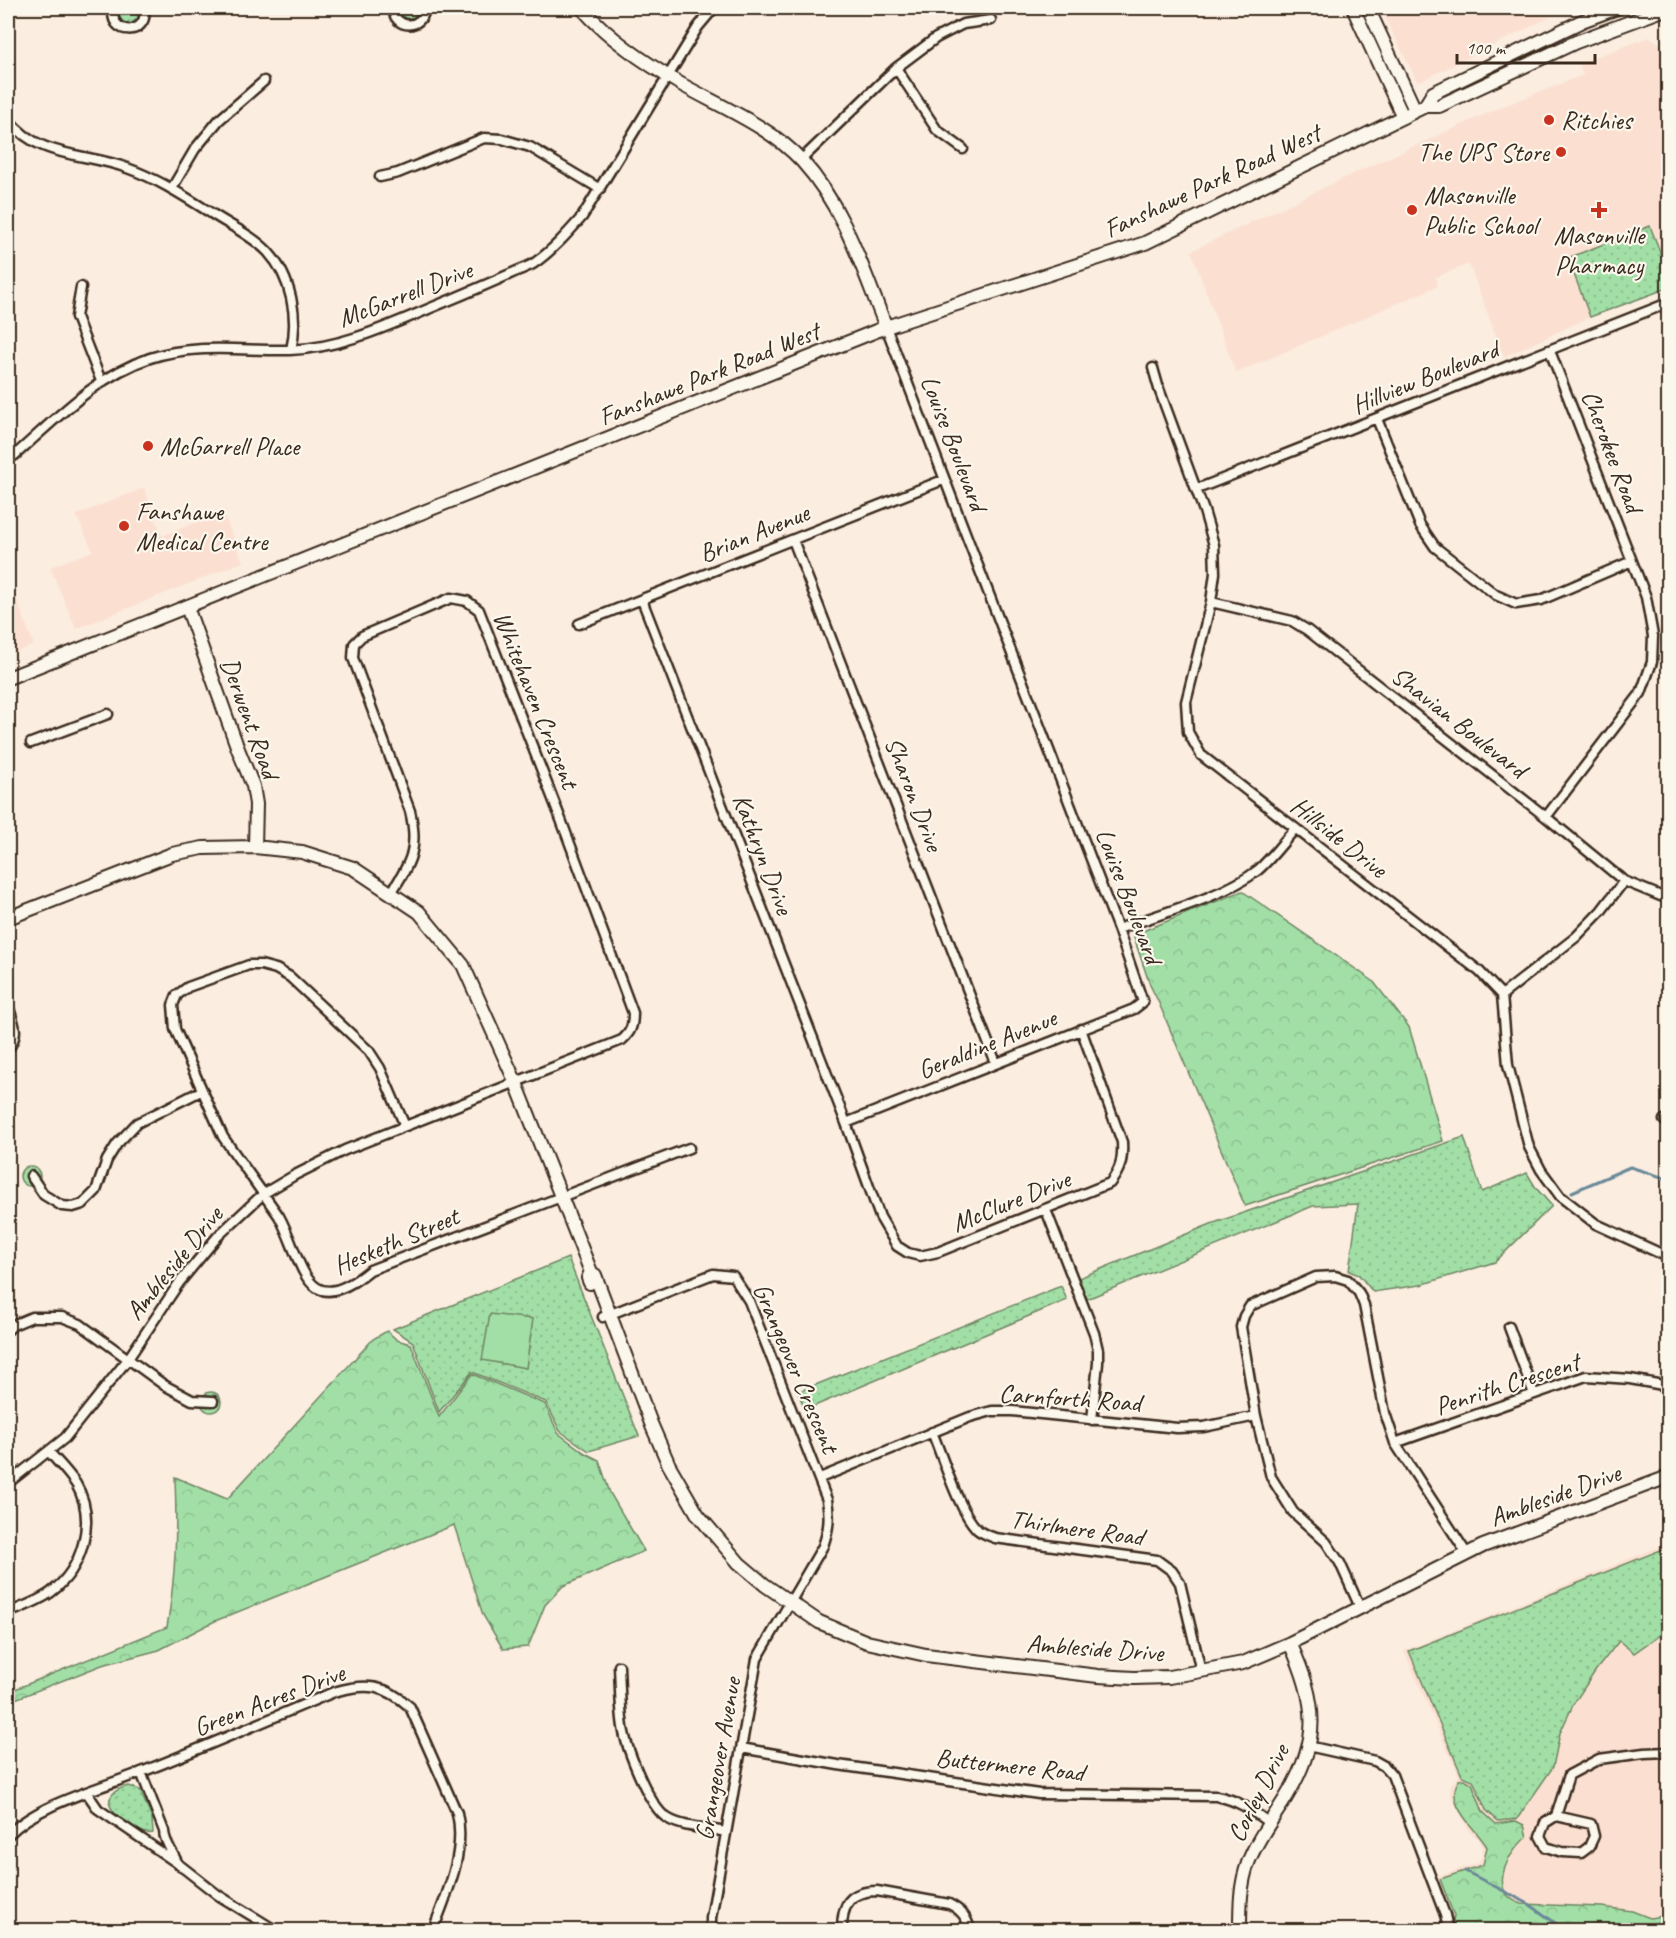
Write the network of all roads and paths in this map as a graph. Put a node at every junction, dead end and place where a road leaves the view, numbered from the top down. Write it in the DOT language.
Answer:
graph roads {
  1 [pos="114,8"];
  2 [pos="144,8"];
  3 [pos="393,8"];
  4 [pos="425,8"];
  5 [pos="582,8"];
  6 [pos="714,8"];
  7 [pos="1353,8"];
  8 [pos="1368,8"];
  9 [pos="1617,8"];
  10 [pos="1668,8"];
  11 [pos="991,20"];
  12 [pos="896,68"];
  13 [pos="669,76"];
  14 [pos="264,81"];
  15 [pos="1420,108"];
  16 [pos="1403,117"];
  17 [pos="8,119"];
  18 [pos="963,148"];
  19 [pos="801,159"];
  20 [pos="380,177"];
  21 [pos="172,188"];
  22 [pos="600,189"];
  23 [pos="81,287"];
  24 [pos="1668,303"];
  25 [pos="886,327"];
  26 [pos="291,350"];
  27 [pos="1550,351"];
  28 [pos="1153,368"];
  29 [pos="101,381"];
  30 [pos="1377,419"];
  31 [pos="8,459"];
  32 [pos="944,480"];
  33 [pos="1197,489"];
  34 [pos="793,540"];
  35 [pos="1632,561"];
  36 [pos="642,600"];
  37 [pos="1211,602"];
  38 [pos="187,607"];
  39 [pos="579,624"];
  40 [pos="8,678"];
  41 [pos="108,714"];
  42 [pos="31,743"];
  43 [pos="1546,817"];
  44 [pos="1295,829"];
  45 [pos="255,847"];
  46 [pos="1624,881"];
  47 [pos="392,893"];
  48 [pos="1668,898"];
  49 [pos="8,918"];
  50 [pos="1118,929"];
  51 [pos="1502,995"];
  52 [pos="1143,1002"];
  53 [pos="8,1006"];
  54 [pos="1081,1029"];
  55 [pos="8,1049"];
  56 [pos="996,1063"];
  57 [pos="516,1083"];
  58 [pos="201,1091"];
  59 [pos="846,1123"];
  60 [pos="405,1126"];
  61 [pos="689,1148"];
  62 [pos="31,1176"];
  63 [pos="263,1194"];
  64 [pos="560,1198"];
  65 [pos="1046,1210"];
  66 [pos="1668,1257"];
  67 [pos="606,1315"];
  68 [pos="1509,1327"];
  69 [pos="8,1330"];
  70 [pos="128,1359"];
  71 [pos="1668,1386"];
  72 [pos="1534,1394"];
  73 [pos="213,1401"];
  74 [pos="1256,1416"];
  75 [pos="1092,1420"];
  76 [pos="932,1432"];
  77 [pos="1395,1443"];
  78 [pos="49,1452"];
  79 [pos="1668,1477"];
  80 [pos="820,1478"];
  81 [pos="8,1483"];
  82 [pos="1467,1554"];
  83 [pos="790,1603"];
  84 [pos="1360,1608"];
  85 [pos="8,1613"];
  86 [pos="1290,1643"];
  87 [pos="619,1666"];
  88 [pos="1201,1671"];
  89 [pos="1308,1746"];
  90 [pos="741,1748"];
  91 [pos="1668,1752"];
  92 [pos="141,1772"];
  93 [pos="87,1793"];
  94 [pos="1556,1816"];
  95 [pos="1269,1823"];
  96 [pos="726,1832"];
  97 [pos="8,1835"];
  98 [pos="177,1863"];
  99 [pos="275,1930"];
  100 [pos="434,1930"];
  101 [pos="711,1930"];
  102 [pos="842,1930"];
  103 [pos="970,1930"];
  104 [pos="1240,1930"];
  105 [pos="1445,1930"];
  1 -- 2 [label="street"];
  3 -- 4 [label="street"];
  5 -- 13 [label="street, Louise Boulevard"];
  6 -- 13 [label="street, McGarrell Drive"];
  7 -- 16 [label="street"];
  8 -- 15 [label="street"];
  9 -- 15 [label="street, Fanshawe Park Road West"];
  10 -- 15 [label="street, Fanshawe Park Road West"];
  11 -- 12 [label="street"];
  12 -- 18 [label="street"];
  12 -- 19 [label="street"];
  13 -- 19 [label="street, Louise Boulevard"];
  13 -- 22 [label="street, McGarrell Drive"];
  14 -- 21 [label="street"];
  15 -- 16 [label="street, Fanshawe Park Road West"];
  16 -- 25 [label="street, Fanshawe Park Road West"];
  17 -- 21 [label="street"];
  19 -- 25 [label="street, Louise Boulevard"];
  20 -- 22 [label="street"];
  21 -- 26 [label="street"];
  22 -- 26 [label="street, McGarrell Drive"];
  23 -- 29 [label="street"];
  24 -- 27 [label="street, Hillview Boulevard"];
  25 -- 32 [label="street, Louise Boulevard"];
  25 -- 38 [label="street, Fanshawe Park Road West"];
  26 -- 29 [label="street, McGarrell Drive"];
  27 -- 30 [label="street, Hillview Boulevard"];
  27 -- 35 [label="street, Cherokee Road"];
  28 -- 33 [label="street, Hillside Drive"];
  29 -- 31 [label="street, McGarrell Drive"];
  30 -- 33 [label="street, Hillview Boulevard"];
  30 -- 35 [label="street"];
  32 -- 34 [label="street, Brian Avenue"];
  32 -- 50 [label="street, Louise Boulevard"];
  33 -- 37 [label="street, Hillside Drive"];
  34 -- 36 [label="street, Brian Avenue"];
  34 -- 56 [label="street, Sharon Drive"];
  35 -- 43 [label="street, Cherokee Road"];
  36 -- 39 [label="street, Brian Avenue"];
  36 -- 59 [label="street, Kathryn Drive"];
  37 -- 43 [label="street, Shavian Boulevard"];
  37 -- 44 [label="street, Hillside Drive"];
  38 -- 40 [label="street, Fanshawe Park Road West"];
  38 -- 45 [label="street, Derwent Road"];
  41 -- 42 [label="street"];
  43 -- 46 [label="street, Shavian Boulevard"];
  44 -- 50 [label="street"];
  44 -- 51 [label="street, Hillside Drive"];
  45 -- 47 [label="street, Ambleside Drive"];
  45 -- 49 [label="street, Ambleside Drive"];
  46 -- 48 [label="street, Shavian Boulevard"];
  46 -- 51 [label="street"];
  47 -- 57 [label="street, Ambleside Drive"];
  47 -- 57 [label="street, Whitehaven Crescent"];
  50 -- 52 [label="street, Louise Boulevard"];
  51 -- 66 [label="street"];
  52 -- 54 [label="street, Geraldine Avenue"];
  53 -- 55 [label="street"];
  54 -- 56 [label="street, Geraldine Avenue"];
  54 -- 65 [label="street, McClure Drive"];
  56 -- 59 [label="street, Geraldine Avenue"];
  57 -- 60 [label="street, Ambleside Drive"];
  57 -- 64 [label="street, Ambleside Drive"];
  58 -- 60 [label="street, Hesketh Street"];
  58 -- 62 [label="street"];
  58 -- 63 [label="street, Hesketh Street"];
  59 -- 65 [label="street, McClure Drive"];
  60 -- 63 [label="street, Ambleside Drive"];
  61 -- 64 [label="street, Hesketh Street"];
  63 -- 64 [label="street, Hesketh Street"];
  63 -- 70 [label="street, Ambleside Drive"];
  64 -- 67 [label="street, Ambleside Drive"];
  65 -- 75 [label="street"];
  67 -- 80 [label="street, Grangeover Crescent"];
  67 -- 83 [label="street, Ambleside Drive"];
  68 -- 72 [label="street"];
  69 -- 70 [label="street"];
  70 -- 73 [label="street"];
  70 -- 78 [label="street, Ambleside Drive"];
  71 -- 72 [label="street, Penrith Crescent"];
  72 -- 77 [label="street, Penrith Crescent"];
  74 -- 75 [label="street, Carnforth Road"];
  74 -- 77 [label="street"];
  74 -- 84 [label="street"];
  75 -- 76 [label="street, Carnforth Road"];
  76 -- 80 [label="street, Carnforth Road"];
  76 -- 88 [label="street, Thirlmere Road"];
  77 -- 82 [label="street"];
  78 -- 81 [label="street, Ambleside Drive"];
  78 -- 85 [label="street"];
  79 -- 82 [label="street, Ambleside Drive"];
  80 -- 83 [label="street, Grangeover Crescent"];
  82 -- 84 [label="street, Ambleside Drive"];
  83 -- 88 [label="street, Ambleside Drive"];
  83 -- 90 [label="street, Grangeover Avenue"];
  84 -- 86 [label="street, Ambleside Drive"];
  86 -- 88 [label="street, Ambleside Drive"];
  86 -- 89 [label="street, Corley Drive"];
  87 -- 96 [label="street"];
  89 -- 95 [label="street, Corley Drive"];
  89 -- 105 [label="street"];
  90 -- 95 [label="street, Buttermere Road"];
  90 -- 96 [label="street, Grangeover Avenue"];
  91 -- 94 [label="street"];
  92 -- 93 [label="street, Green Acres Drive"];
  92 -- 98 [label="street"];
  92 -- 100 [label="street, Green Acres Drive"];
  93 -- 97 [label="street, Green Acres Drive"];
  93 -- 98 [label="street"];
  94 -- 94 [label="street"];
  95 -- 104 [label="street, Corley Drive"];
  96 -- 101 [label="street, Grangeover Avenue"];
  98 -- 99 [label="street"];
  102 -- 103 [label="street"];
}
